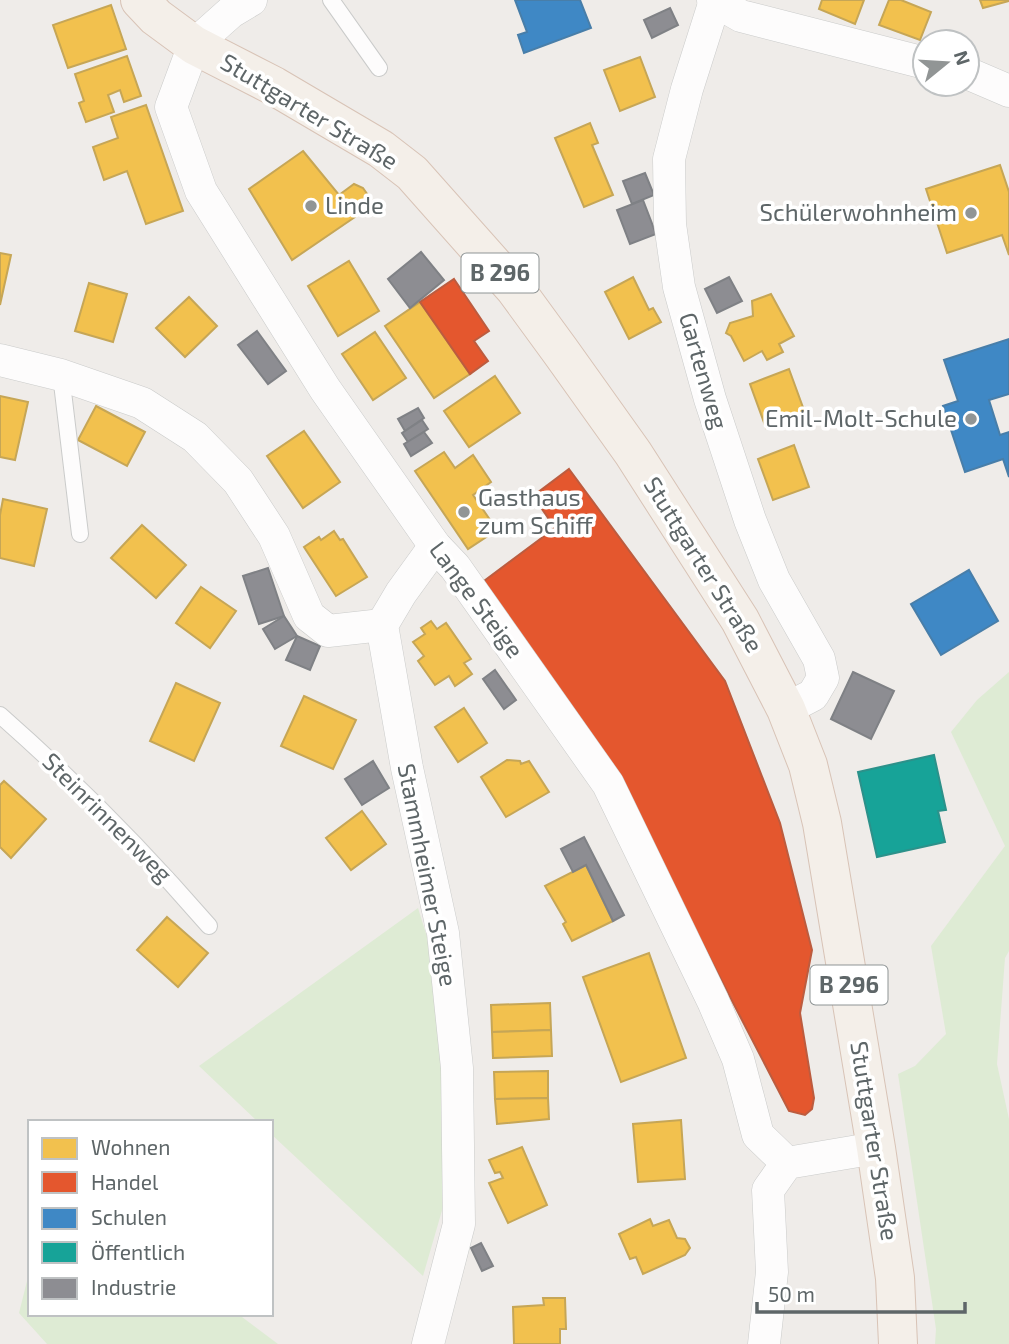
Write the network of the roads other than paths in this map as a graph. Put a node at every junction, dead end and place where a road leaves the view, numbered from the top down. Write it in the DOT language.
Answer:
graph roads {
  1 [pos="140,0"];
  2 [pos="251,0"];
  3 [pos="331,0"];
  4 [pos="714,1"];
  5 [pos="194,45"];
  6 [pos="911,59"];
  7 [pos="379,68"];
  8 [pos="981,80"];
  9 [pos="1009,91"];
  10 [pos="0,360"];
  11 [pos="61,375"];
  12 [pos="80,534"];
  13 [pos="435,546"];
  14 [pos="382,625"];
  15 [pos="786,709"];
  16 [pos="0,715"];
  17 [pos="209,926"];
  18 [pos="876,1148"];
  19 [pos="787,1163"];
  20 [pos="428,1344"];
  21 [pos="764,1344"];
  22 [pos="898,1344"];
  1 -- 5 [label="main road, Stuttgarter Straße / B 296"];
  2 -- 5 [label="street"];
  3 -- 7 [label="lane"];
  4 -- 6 [label="street"];
  4 -- 15 [label="street, Gartenweg"];
  5 -- 13 [label="street, Lange Steige"];
  5 -- 15 [label="main road, Stuttgarter Straße / B 296"];
  8 -- 9 [label="street"];
  10 -- 11 [label="street"];
  11 -- 12 [label="lane"];
  11 -- 14 [label="street"];
  13 -- 14 [label="street"];
  13 -- 19 [label="street, Lange Steige"];
  14 -- 20 [label="street, Stammheimer Steige"];
  15 -- 18 [label="main road, Stuttgarter Straße / B 296"];
  16 -- 17 [label="lane, Steinrinnenweg"];
  18 -- 19 [label="street"];
  18 -- 22 [label="main road, Stuttgarter Straße / B 296"];
  19 -- 21 [label="street"];
}
